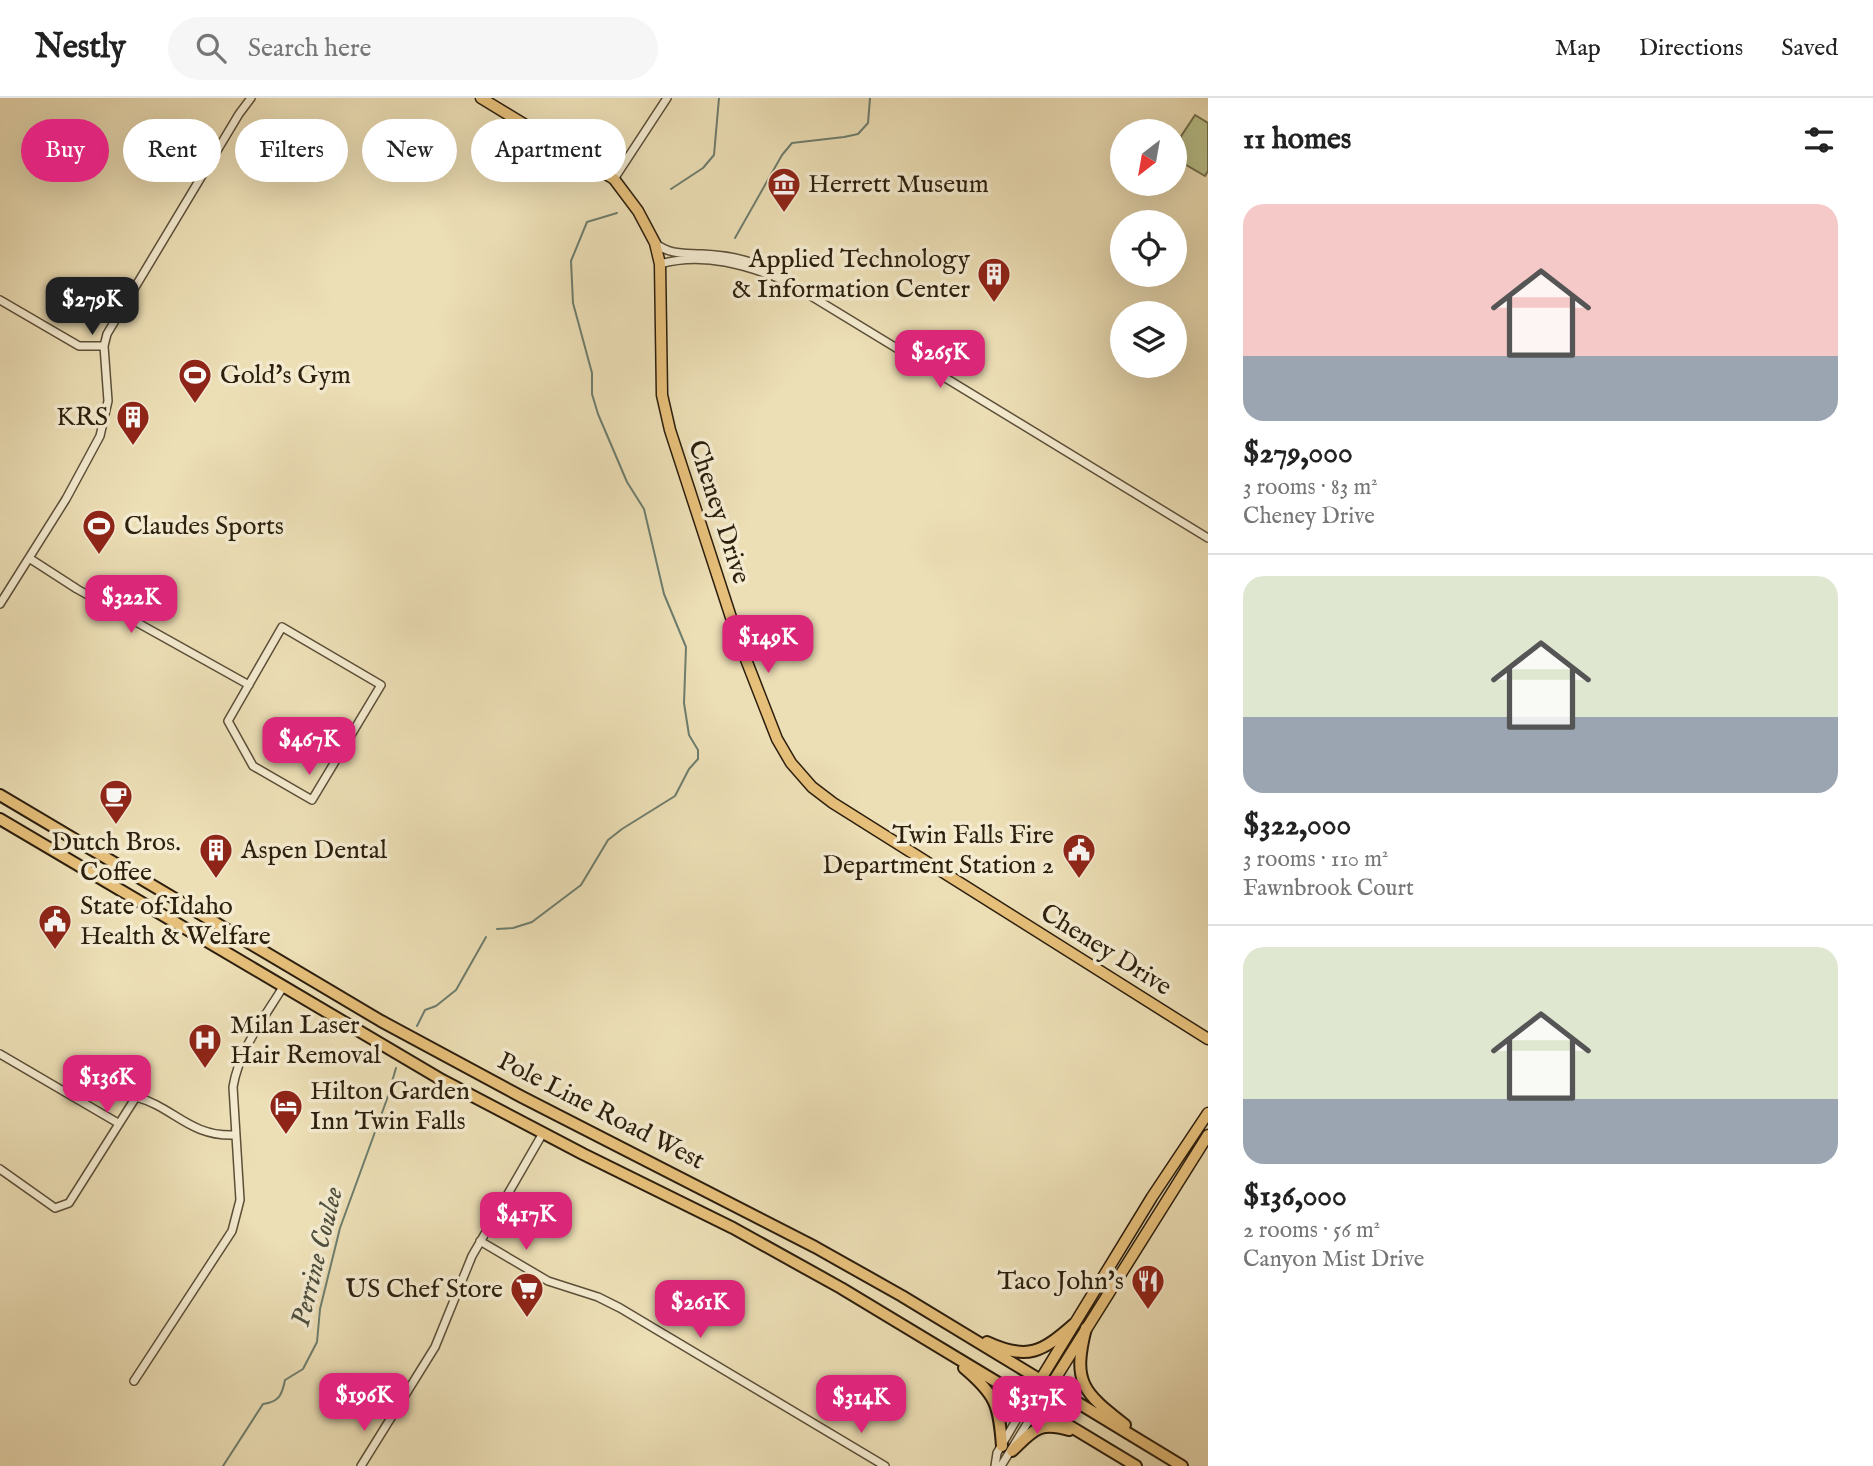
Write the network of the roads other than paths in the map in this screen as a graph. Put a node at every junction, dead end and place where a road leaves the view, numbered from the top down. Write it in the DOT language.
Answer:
graph roads {
  1 [pos="251,98"];
  2 [pos="481,98"];
  3 [pos="667,98"];
  4 [pos="515,119"];
  5 [pos="626,164"];
  6 [pos="616,182"];
  7 [pos="655,243"];
  8 [pos="660,264"];
  9 [pos="788,282"];
  10 [pos="0,300"];
  11 [pos="104,346"];
  12 [pos="1208,538"];
  13 [pos="29,558"];
  14 [pos="0,604"];
  15 [pos="249,685"];
  16 [pos="0,795"];
  17 [pos="0,819"];
  18 [pos="283,987"];
  19 [pos="1208,1038"];
  20 [pos="0,1054"];
  21 [pos="1208,1113"];
  22 [pos="118,1123"];
  23 [pos="543,1133"];
  24 [pos="236,1135"];
  25 [pos="1208,1135"];
  26 [pos="0,1169"];
  27 [pos="480,1241"];
  28 [pos="946,1323"];
  29 [pos="1074,1324"];
  30 [pos="1086,1328"];
  31 [pos="941,1348"];
  32 [pos="1039,1380"];
  33 [pos="134,1381"];
  34 [pos="1050,1387"];
  35 [pos="1027,1400"];
  36 [pos="1038,1406"];
  37 [pos="1082,1433"];
  38 [pos="1007,1449"];
  39 [pos="1161,1453"];
  40 [pos="361,1466"];
  41 [pos="885,1466"];
  42 [pos="995,1466"];
  43 [pos="1001,1466"];
  44 [pos="1136,1466"];
  45 [pos="1182,1466"];
  1 -- 11 [label="street"];
  2 -- 4 [label="main road"];
  3 -- 5 [label="street"];
  6 -- 7 [label="main road, Cheney Drive"];
  7 -- 8 [label="main road, Cheney Drive"];
  7 -- 9 [label="street"];
  8 -- 9 [label="street"];
  8 -- 19 [label="main road, Cheney Drive"];
  9 -- 12 [label="street"];
  10 -- 11 [label="street"];
  11 -- 13 [label="street"];
  13 -- 14 [label="street"];
  13 -- 15 [label="street"];
  15 -- 15 [label="street"];
  16 -- 28 [label="highway, Pole Line Road West"];
  17 -- 18 [label="highway, Pole Line Road West"];
  18 -- 23 [label="highway, Pole Line Road West"];
  18 -- 24 [label="street"];
  20 -- 22 [label="street"];
  21 -- 29 [label="main road"];
  22 -- 24 [label="street"];
  22 -- 26 [label="street"];
  23 -- 27 [label="street"];
  23 -- 31 [label="highway, Pole Line Road West"];
  24 -- 33 [label="street"];
  25 -- 30 [label="main road"];
  27 -- 40 [label="street"];
  27 -- 41 [label="street"];
  28 -- 29 [label="highway"];
  28 -- 32 [label="highway, Pole Line Road West"];
  29 -- 32 [label="main road"];
  30 -- 34 [label="main road"];
  30 -- 39 [label="highway"];
  31 -- 35 [label="highway, Pole Line Road West"];
  31 -- 38 [label="highway"];
  32 -- 34 [label="highway, Pole Line Road West"];
  32 -- 35 [label="main road"];
  34 -- 36 [label="main road"];
  34 -- 39 [label="highway, Pole Line Road West"];
  35 -- 36 [label="highway, Pole Line Road West"];
  35 -- 38 [label="street"];
  36 -- 37 [label="highway, Pole Line Road West"];
  36 -- 38 [label="street"];
  37 -- 38 [label="highway"];
  37 -- 44 [label="highway, Pole Line Road West"];
  38 -- 42 [label="street"];
  38 -- 43 [label="street"];
  39 -- 45 [label="highway, Pole Line Road West"];
}
